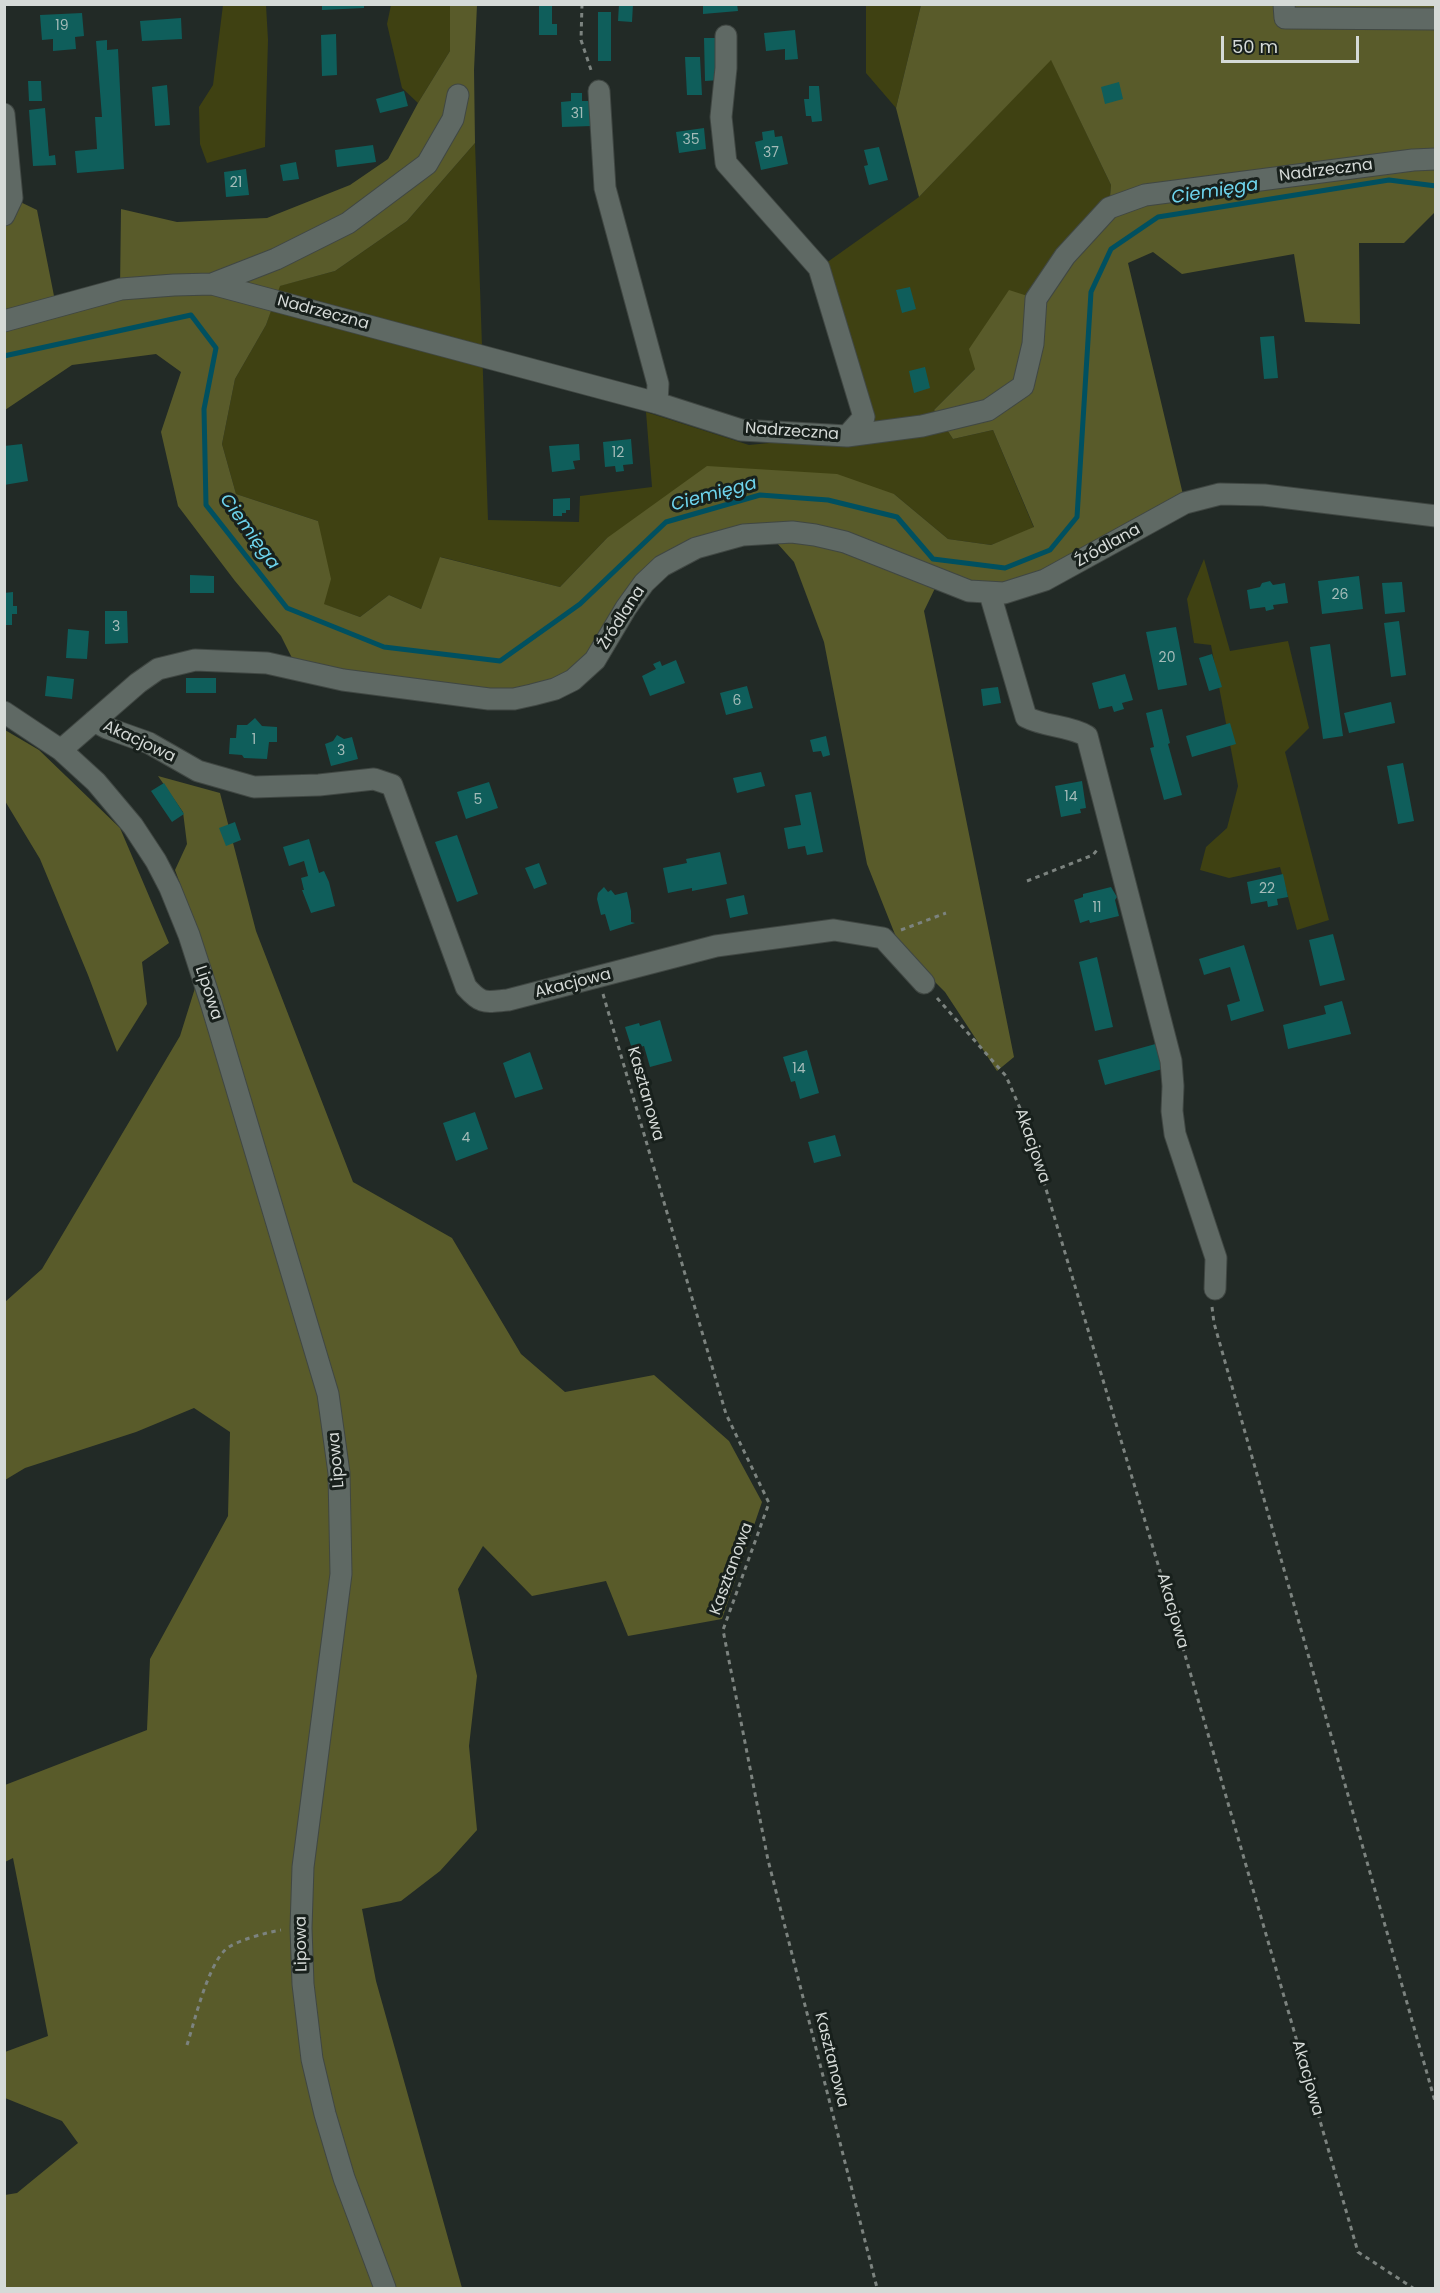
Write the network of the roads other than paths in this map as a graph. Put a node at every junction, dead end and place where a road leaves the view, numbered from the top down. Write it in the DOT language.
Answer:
graph roads {
  1 [pos="1284,4"];
  2 [pos="1436,19"];
  3 [pos="726,36"];
  4 [pos="599,91"];
  5 [pos="458,95"];
  6 [pos="4,114"];
  7 [pos="1436,159"];
  8 [pos="4,215"];
  9 [pos="212,284"];
  10 [pos="4,321"];
  11 [pos="657,403"];
  12 [pos="847,436"];
  13 [pos="1436,516"];
  14 [pos="990,594"];
  15 [pos="4,712"];
  16 [pos="94,721"];
  17 [pos="61,750"];
  18 [pos="924,983"];
  19 [pos="1215,1289"];
  20 [pos="385,2289"];
  1 -- 2 [label="street"];
  3 -- 12 [label="street"];
  4 -- 11 [label="street"];
  5 -- 9 [label="street"];
  6 -- 8 [label="street"];
  7 -- 12 [label="street, Nadrzeczna"];
  9 -- 10 [label="street, Nadrzeczna"];
  9 -- 11 [label="street, Nadrzeczna"];
  11 -- 12 [label="street, Nadrzeczna"];
  13 -- 14 [label="street, Źródlana"];
  14 -- 16 [label="street, Źródlana"];
  14 -- 19 [label="street"];
  15 -- 17 [label="street, Lipowa"];
  16 -- 17 [label="street, Źródlana"];
  16 -- 18 [label="street, Akacjowa"];
  17 -- 20 [label="street, Lipowa"];
}
